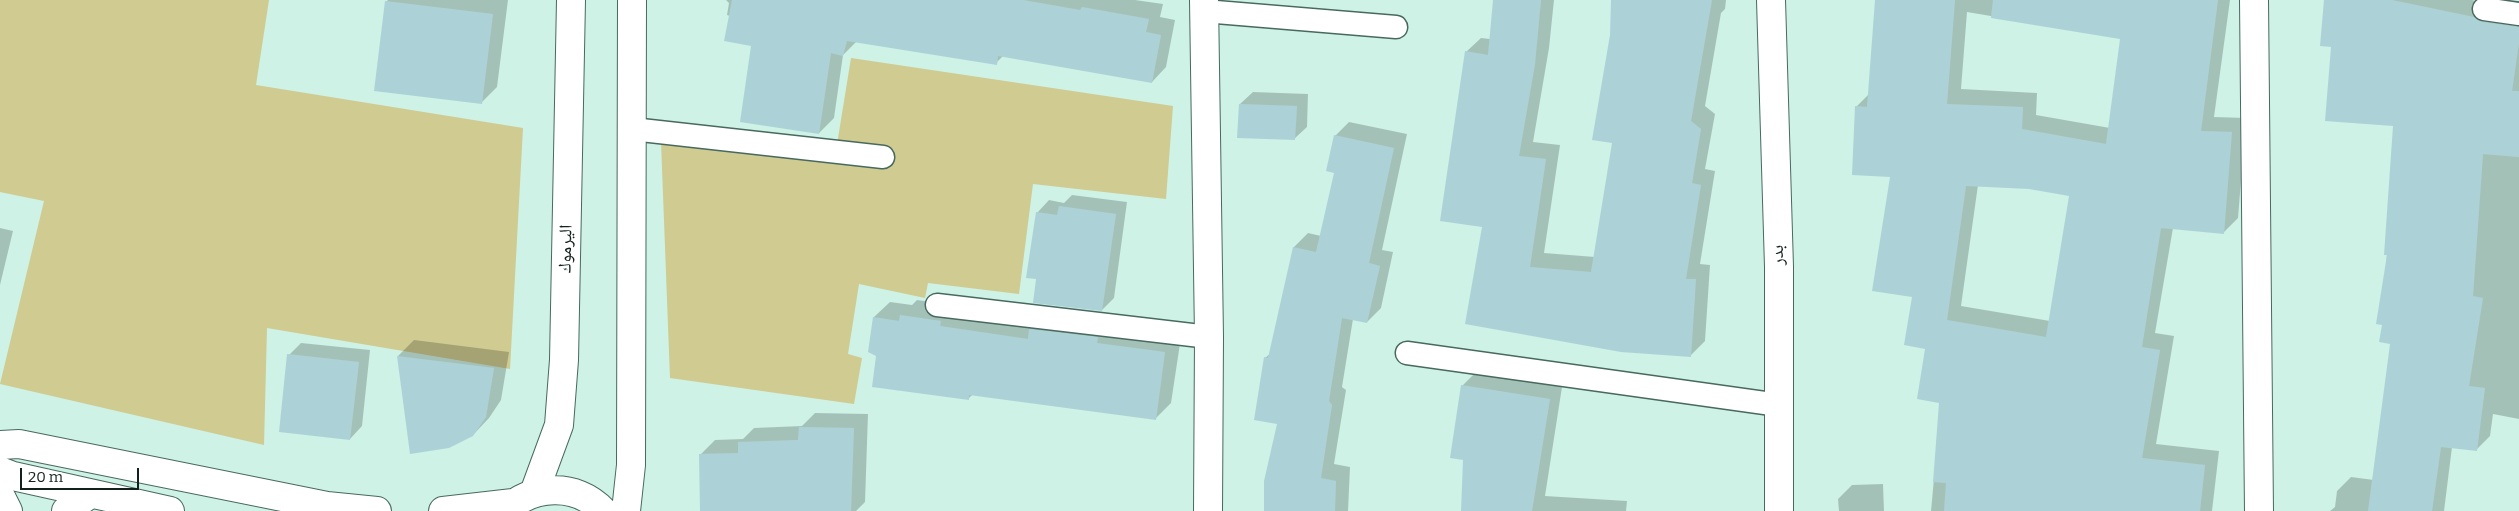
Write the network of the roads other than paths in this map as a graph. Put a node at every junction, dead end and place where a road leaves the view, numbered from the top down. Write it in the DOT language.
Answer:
graph roads {
  1 [pos="571,0"];
  2 [pos="632,0"];
  3 [pos="1771,0"];
  4 [pos="2254,0"];
  5 [pos="1204,6"];
  6 [pos="2484,9"];
  7 [pos="2519,14"];
  8 [pos="1396,27"];
  9 [pos="632,128"];
  10 [pos="883,157"];
  11 [pos="936,305"];
  12 [pos="1209,337"];
  13 [pos="1407,352"];
  14 [pos="1779,405"];
  15 [pos="0,445"];
  16 [pos="98,460"];
  17 [pos="0,471"];
  18 [pos="90,494"];
  19 [pos="0,495"];
  20 [pos="517,502"];
  21 [pos="8,511"];
  22 [pos="66,511"];
  23 [pos="170,511"];
  24 [pos="377,511"];
  25 [pos="444,511"];
  26 [pos="603,511"];
  27 [pos="626,511"];
  28 [pos="1208,511"];
  29 [pos="1779,511"];
  30 [pos="2259,511"];
  1 -- 20 [label="street, اليرموك"];
  2 -- 9 [label="street"];
  3 -- 14 [label="street, بدر"];
  4 -- 30 [label="street"];
  5 -- 8 [label="lane"];
  5 -- 12 [label="street"];
  6 -- 7 [label="lane"];
  9 -- 10 [label="lane"];
  9 -- 27 [label="street"];
  11 -- 12 [label="lane"];
  12 -- 28 [label="street"];
  13 -- 14 [label="lane"];
  14 -- 29 [label="street, بدر"];
  15 -- 16 [label="street"];
  16 -- 18 [label="street"];
  16 -- 24 [label="street"];
  17 -- 18 [label="street"];
  18 -- 22 [label="street"];
  18 -- 23 [label="street"];
  19 -- 21 [label="street"];
  20 -- 25 [label="street"];
  20 -- 26 [label="street"];
}
